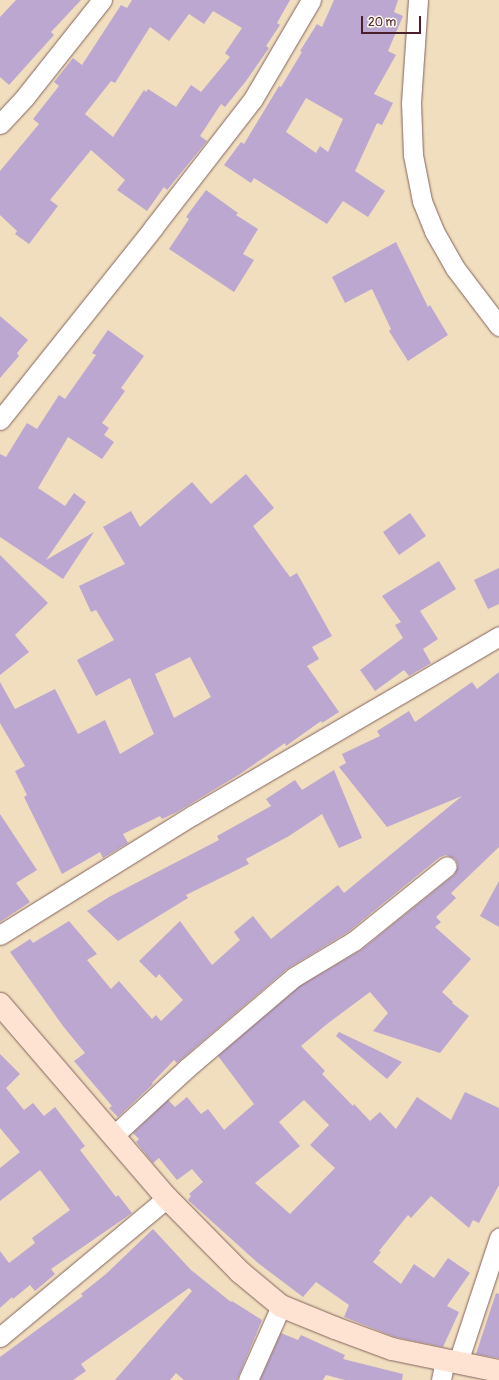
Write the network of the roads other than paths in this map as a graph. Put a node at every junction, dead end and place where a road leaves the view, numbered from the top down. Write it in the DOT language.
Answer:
graph roads {
  1 [pos="102,0"];
  2 [pos="311,0"];
  3 [pos="418,0"];
  4 [pos="0,124"];
  5 [pos="413,176"];
  6 [pos="499,326"];
  7 [pos="0,420"];
  8 [pos="499,636"];
  9 [pos="448,866"];
  10 [pos="0,935"];
  11 [pos="0,1004"];
  12 [pos="113,1136"];
  13 [pos="167,1198"];
  14 [pos="499,1238"];
  15 [pos="281,1306"];
  16 [pos="0,1337"];
  17 [pos="448,1367"];
  18 [pos="499,1371"];
  19 [pos="248,1380"];
  1 -- 4 [label="street"];
  2 -- 7 [label="street"];
  3 -- 5 [label="street"];
  3 -- 6 [label="street"];
  8 -- 10 [label="street"];
  9 -- 12 [label="street"];
  11 -- 12 [label="main road"];
  12 -- 13 [label="main road"];
  13 -- 15 [label="main road"];
  13 -- 16 [label="street"];
  14 -- 17 [label="street"];
  15 -- 17 [label="main road"];
  15 -- 19 [label="street"];
  17 -- 18 [label="main road"];
}
